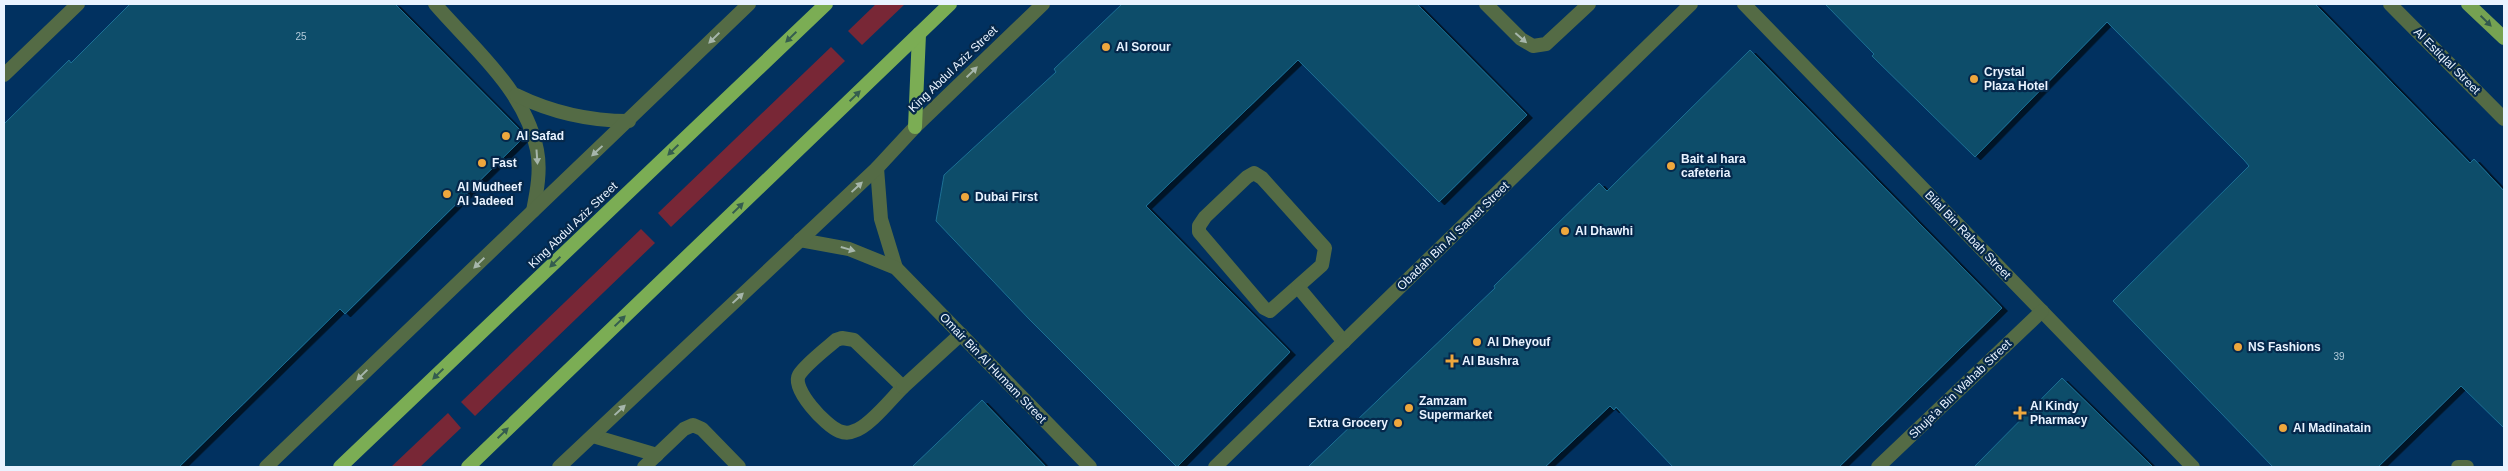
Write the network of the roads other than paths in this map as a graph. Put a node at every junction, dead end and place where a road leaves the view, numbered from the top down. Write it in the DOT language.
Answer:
graph roads {
  1 [pos="78,4"];
  2 [pos="435,4"];
  3 [pos="749,4"];
  4 [pos="826,4"];
  5 [pos="950,4"];
  6 [pos="1043,4"];
  7 [pos="1486,4"];
  8 [pos="1589,4"];
  9 [pos="1691,4"];
  10 [pos="1744,4"];
  11 [pos="2390,4"];
  12 [pos="2468,4"];
  13 [pos="918,34"];
  14 [pos="2504,38"];
  15 [pos="4,75"];
  16 [pos="516,95"];
  17 [pos="2504,118"];
  18 [pos="629,121"];
  19 [pos="915,127"];
  20 [pos="877,168"];
  21 [pos="533,211"];
  22 [pos="800,240"];
  23 [pos="896,268"];
  24 [pos="1298,287"];
  25 [pos="2042,311"];
  26 [pos="961,334"];
  27 [pos="1344,342"];
  28 [pos="903,387"];
  29 [pos="593,436"];
  30 [pos="657,455"];
  31 [pos="266,467"];
  32 [pos="340,467"];
  33 [pos="468,467"];
  34 [pos="559,467"];
  35 [pos="644,467"];
  36 [pos="739,467"];
  37 [pos="1090,467"];
  38 [pos="1215,467"];
  39 [pos="1878,467"];
  40 [pos="2193,467"];
  41 [pos="2458,467"];
  42 [pos="2467,467"];
  1 -- 15 [label="street"];
  2 -- 16 [label="street"];
  3 -- 18 [label="street, one-way"];
  4 -- 32 [label="highway, King Abdul Aziz Street, one-way"];
  5 -- 13 [label="highway"];
  19 -- 6 [label="street, King Abdul Aziz Street, one-way"];
  7 -- 8 [label="street, one-way"];
  9 -- 27 [label="street, Obadah Bin Al Samet Street"];
  10 -- 25 [label="street, Bilal Bin Rabah Street"];
  11 -- 17 [label="street, Al Estiqlal Street"];
  12 -- 14 [label="main road, one-way"];
  13 -- 19 [label="highway"];
  33 -- 13 [label="highway, one-way"];
  16 -- 18 [label="street"];
  16 -- 21 [label="street, one-way"];
  18 -- 21 [label="street, one-way"];
  19 -- 20 [label="street, King Abdul Aziz Street"];
  22 -- 20 [label="street, King Abdul Aziz Street, one-way"];
  20 -- 23 [label="street, Omair Bin Al Humam Street"];
  21 -- 31 [label="street, one-way"];
  22 -- 23 [label="street, Omair Bin Al Humam Street, one-way"];
  29 -- 22 [label="street, King Abdul Aziz Street, one-way"];
  23 -- 26 [label="street, Omair Bin Al Humam Street"];
  24 -- 24 [label="street"];
  24 -- 27 [label="street"];
  25 -- 39 [label="street, Shuja'a Bin Wahab Street"];
  25 -- 40 [label="street, Bilal Bin Rabah Street"];
  26 -- 28 [label="street"];
  26 -- 37 [label="street, Omair Bin Al Humam Street"];
  27 -- 38 [label="street, Obadah Bin Al Samet Street"];
  28 -- 28 [label="street"];
  29 -- 30 [label="street"];
  29 -- 34 [label="street, King Abdul Aziz Street"];
  30 -- 35 [label="street"];
  30 -- 36 [label="street"];
  41 -- 42 [label="street"];
}
